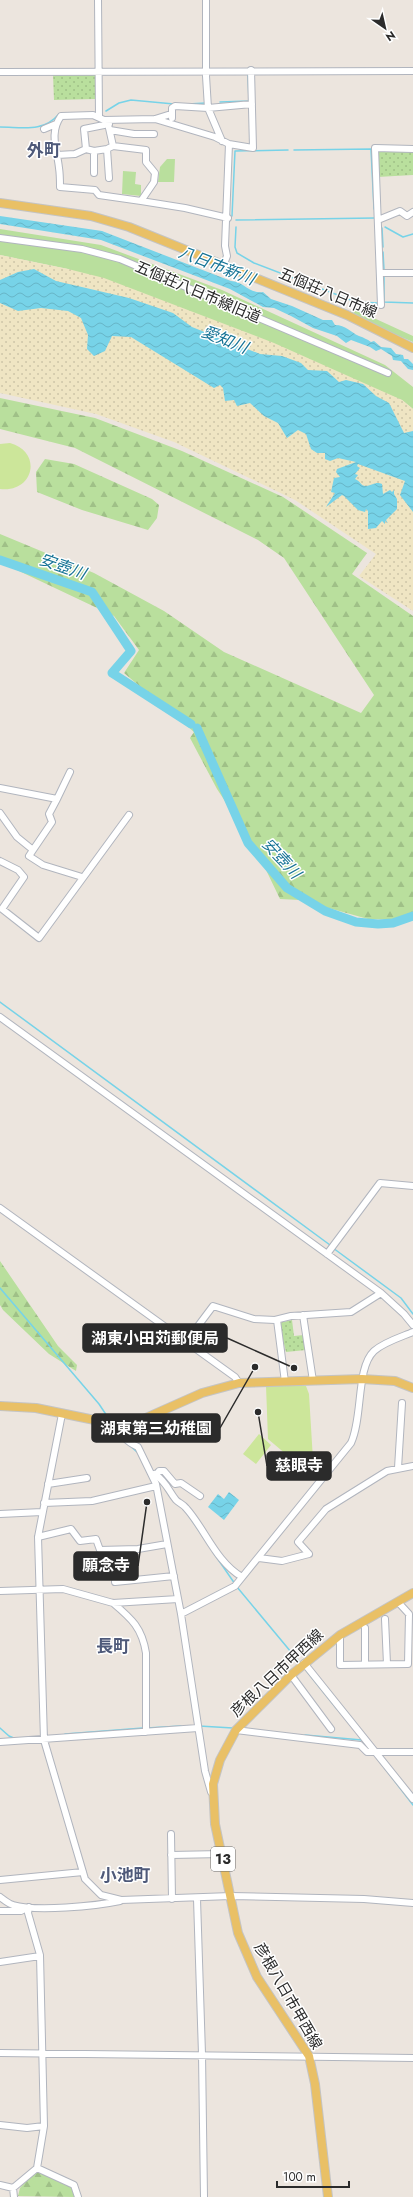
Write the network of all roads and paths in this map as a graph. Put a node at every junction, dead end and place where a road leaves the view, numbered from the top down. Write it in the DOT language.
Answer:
graph roads {
  1 [pos="98,0"];
  2 [pos="206,0"];
  3 [pos="251,70"];
  4 [pos="207,71"];
  5 [pos="413,71"];
  6 [pos="0,72"];
  7 [pos="99,72"];
  8 [pos="252,104"];
  9 [pos="208,108"];
  10 [pos="171,114"];
  11 [pos="155,119"];
  12 [pos="105,122"];
  13 [pos="56,124"];
  14 [pos="172,124"];
  15 [pos="44,128"];
  16 [pos="154,134"];
  17 [pos="222,141"];
  18 [pos="229,144"];
  19 [pos="110,148"];
  20 [pos="86,149"];
  21 [pos="413,149"];
  22 [pos="94,151"];
  23 [pos="57,156"];
  24 [pos="94,173"];
  25 [pos="108,178"];
  26 [pos="141,201"];
  27 [pos="0,203"];
  28 [pos="413,212"];
  29 [pos="228,218"];
  30 [pos="378,220"];
  31 [pos="0,238"];
  32 [pos="224,264"];
  33 [pos="413,273"];
  34 [pos="380,274"];
  35 [pos="381,305"];
  36 [pos="413,348"];
  37 [pos="388,373"];
  38 [pos="70,772"];
  39 [pos="0,788"];
  40 [pos="57,799"];
  41 [pos="0,813"];
  42 [pos="129,815"];
  43 [pos="33,850"];
  44 [pos="0,861"];
  45 [pos="82,877"];
  46 [pos="1,909"];
  47 [pos="0,1017"];
  48 [pos="413,1186"];
  49 [pos="0,1208"];
  50 [pos="327,1254"];
  51 [pos="381,1293"];
  52 [pos="303,1315"];
  53 [pos="277,1320"];
  54 [pos="413,1325"];
  55 [pos="413,1332"];
  56 [pos="186,1342"];
  57 [pos="362,1379"];
  58 [pos="313,1381"];
  59 [pos="239,1382"];
  60 [pos="285,1382"];
  61 [pos="413,1388"];
  62 [pos="402,1403"];
  63 [pos="0,1406"];
  64 [pos="62,1414"];
  65 [pos="119,1425"];
  66 [pos="413,1466"];
  67 [pos="398,1468"];
  68 [pos="155,1474"];
  69 [pos="87,1478"];
  70 [pos="48,1484"];
  71 [pos="156,1485"];
  72 [pos="200,1496"];
  73 [pos="44,1503"];
  74 [pos="42,1512"];
  75 [pos="0,1514"];
  76 [pos="38,1537"];
  77 [pos="167,1544"];
  78 [pos="259,1558"];
  79 [pos="174,1576"];
  80 [pos="242,1577"];
  81 [pos="115,1582"];
  82 [pos="39,1590"];
  83 [pos="0,1591"];
  84 [pos="413,1593"];
  85 [pos="178,1598"];
  86 [pos="398,1602"];
  87 [pos="113,1603"];
  88 [pos="181,1614"];
  89 [pos="385,1619"];
  90 [pos="365,1628"];
  91 [pos="340,1635"];
  92 [pos="304,1663"];
  93 [pos="365,1664"];
  94 [pos="387,1664"];
  95 [pos="291,1675"];
  96 [pos="198,1728"];
  97 [pos="331,1729"];
  98 [pos="236,1730"];
  99 [pos="146,1732"];
  100 [pos="44,1740"];
  101 [pos="0,1742"];
  102 [pos="377,1752"];
  103 [pos="413,1752"];
  104 [pos="212,1795"];
  105 [pos="413,1799"];
  106 [pos="171,1834"];
  107 [pos="222,1854"];
  108 [pos="172,1855"];
  109 [pos="83,1872"];
  110 [pos="0,1880"];
  111 [pos="231,1896"];
  112 [pos="0,1897"];
  113 [pos="172,1899"];
  114 [pos="197,1899"];
  115 [pos="121,1900"];
  116 [pos="413,1903"];
  117 [pos="29,1907"];
  118 [pos="0,1911"];
  119 [pos="40,1956"];
  120 [pos="0,1962"];
  121 [pos="0,2053"];
  122 [pos="42,2053"];
  123 [pos="202,2054"];
  124 [pos="308,2056"];
  125 [pos="413,2058"];
  126 [pos="0,2125"];
  127 [pos="44,2126"];
  128 [pos="37,2168"];
  129 [pos="0,2185"];
  130 [pos="13,2188"];
  131 [pos="14,2197"];
  132 [pos="78,2197"];
  133 [pos="204,2197"];
  134 [pos="328,2197"];
  1 -- 7 [label="street"];
  2 -- 4 [label="street"];
  3 -- 4 [label="street"];
  3 -- 5 [label="street"];
  3 -- 8 [label="street"];
  4 -- 7 [label="street"];
  4 -- 9 [label="street"];
  6 -- 7 [label="street"];
  7 -- 12 [label="street"];
  8 -- 9 [label="street"];
  8 -- 18 [label="street"];
  9 -- 10 [label="street"];
  9 -- 17 [label="street"];
  10 -- 11 [label="street"];
  10 -- 14 [label="street"];
  11 -- 12 [label="street"];
  11 -- 14 [label="street"];
  12 -- 13 [label="street"];
  12 -- 16 [label="street"];
  12 -- 19 [label="street"];
  12 -- 20 [label="street"];
  13 -- 15 [label="street"];
  13 -- 23 [label="street"];
  14 -- 17 [label="street"];
  17 -- 18 [label="street"];
  18 -- 29 [label="street"];
  19 -- 22 [label="street"];
  19 -- 25 [label="street"];
  19 -- 26 [label="street"];
  20 -- 22 [label="street"];
  20 -- 23 [label="street"];
  21 -- 30 [label="street"];
  22 -- 24 [label="street"];
  23 -- 26 [label="street"];
  26 -- 29 [label="street"];
  27 -- 32 [label="main road, 五個荘八日市線"];
  28 -- 30 [label="street"];
  29 -- 32 [label="street"];
  30 -- 34 [label="street"];
  31 -- 37 [label="street, 五個荘八日市線旧道"];
  32 -- 36 [label="main road, 五個荘八日市線"];
  33 -- 34 [label="street"];
  34 -- 35 [label="street"];
  38 -- 40 [label="street"];
  39 -- 40 [label="street"];
  40 -- 43 [label="street"];
  41 -- 43 [label="street"];
  42 -- 45 [label="street"];
  43 -- 45 [label="street"];
  44 -- 46 [label="street"];
  45 -- 46 [label="street"];
  47 -- 50 [label="street"];
  48 -- 50 [label="street"];
  49 -- 56 [label="street"];
  50 -- 51 [label="street"];
  51 -- 52 [label="street"];
  51 -- 54 [label="street"];
  52 -- 53 [label="street"];
  52 -- 58 [label="street"];
  53 -- 56 [label="street"];
  53 -- 60 [label="street"];
  55 -- 57 [label="street"];
  56 -- 59 [label="street"];
  57 -- 58 [label="main road"];
  57 -- 61 [label="main road"];
  57 -- 78 [label="street"];
  58 -- 60 [label="main road"];
  59 -- 60 [label="main road"];
  59 -- 65 [label="main road"];
  62 -- 67 [label="street"];
  63 -- 64 [label="main road"];
  64 -- 65 [label="main road"];
  64 -- 70 [label="street"];
  65 -- 71 [label="street"];
  66 -- 67 [label="street"];
  67 -- 78 [label="street"];
  68 -- 71 [label="street"];
  68 -- 72 [label="street"];
  68 -- 80 [label="street"];
  69 -- 70 [label="street"];
  70 -- 73 [label="street"];
  71 -- 73 [label="street"];
  71 -- 77 [label="street"];
  73 -- 74 [label="street"];
  74 -- 75 [label="street"];
  74 -- 76 [label="street"];
  76 -- 77 [label="street"];
  76 -- 82 [label="street"];
  77 -- 79 [label="street"];
  78 -- 80 [label="street"];
  79 -- 81 [label="street"];
  79 -- 85 [label="street"];
  80 -- 88 [label="street"];
  82 -- 83 [label="street"];
  82 -- 87 [label="street"];
  82 -- 100 [label="street"];
  84 -- 86 [label="main road, 彦根八日市甲西線 / 13"];
  85 -- 87 [label="street"];
  85 -- 88 [label="street"];
  86 -- 91 [label="main road, 彦根八日市甲西線 / 13"];
  86 -- 94 [label="street"];
  87 -- 99 [label="street"];
  88 -- 96 [label="street"];
  89 -- 94 [label="street"];
  90 -- 93 [label="street"];
  91 -- 92 [label="main road, 彦根八日市甲西線 / 13"];
  91 -- 93 [label="street"];
  92 -- 95 [label="main road, 彦根八日市甲西線 / 13"];
  92 -- 102 [label="street"];
  93 -- 94 [label="street"];
  95 -- 97 [label="street"];
  95 -- 98 [label="main road, 彦根八日市甲西線 / 13"];
  96 -- 99 [label="street"];
  96 -- 104 [label="street"];
  98 -- 102 [label="street"];
  98 -- 104 [label="main road, 彦根八日市甲西線 / 13"];
  99 -- 100 [label="street"];
  100 -- 101 [label="street"];
  100 -- 109 [label="street"];
  102 -- 103 [label="street"];
  102 -- 105 [label="street"];
  104 -- 107 [label="main road, 彦根八日市甲西線 / 13"];
  106 -- 108 [label="street"];
  107 -- 108 [label="street"];
  107 -- 111 [label="main road, 彦根八日市甲西線 / 13"];
  108 -- 113 [label="street"];
  109 -- 110 [label="street"];
  109 -- 115 [label="street"];
  111 -- 114 [label="street"];
  111 -- 116 [label="street"];
  111 -- 124 [label="main road, 彦根八日市甲西線 / 13"];
  112 -- 117 [label="street"];
  113 -- 114 [label="street"];
  113 -- 115 [label="street"];
  114 -- 123 [label="street"];
  115 -- 117 [label="street"];
  117 -- 118 [label="street"];
  117 -- 119 [label="street"];
  119 -- 120 [label="street"];
  119 -- 122 [label="street"];
  121 -- 122 [label="street"];
  122 -- 123 [label="street"];
  122 -- 127 [label="street"];
  123 -- 124 [label="street"];
  123 -- 133 [label="street"];
  124 -- 125 [label="street"];
  124 -- 134 [label="main road, 彦根八日市甲西線 / 13"];
  126 -- 127 [label="street"];
  127 -- 128 [label="street"];
  128 -- 130 [label="street"];
  128 -- 132 [label="street"];
  129 -- 130 [label="street"];
  130 -- 131 [label="street"];
}
